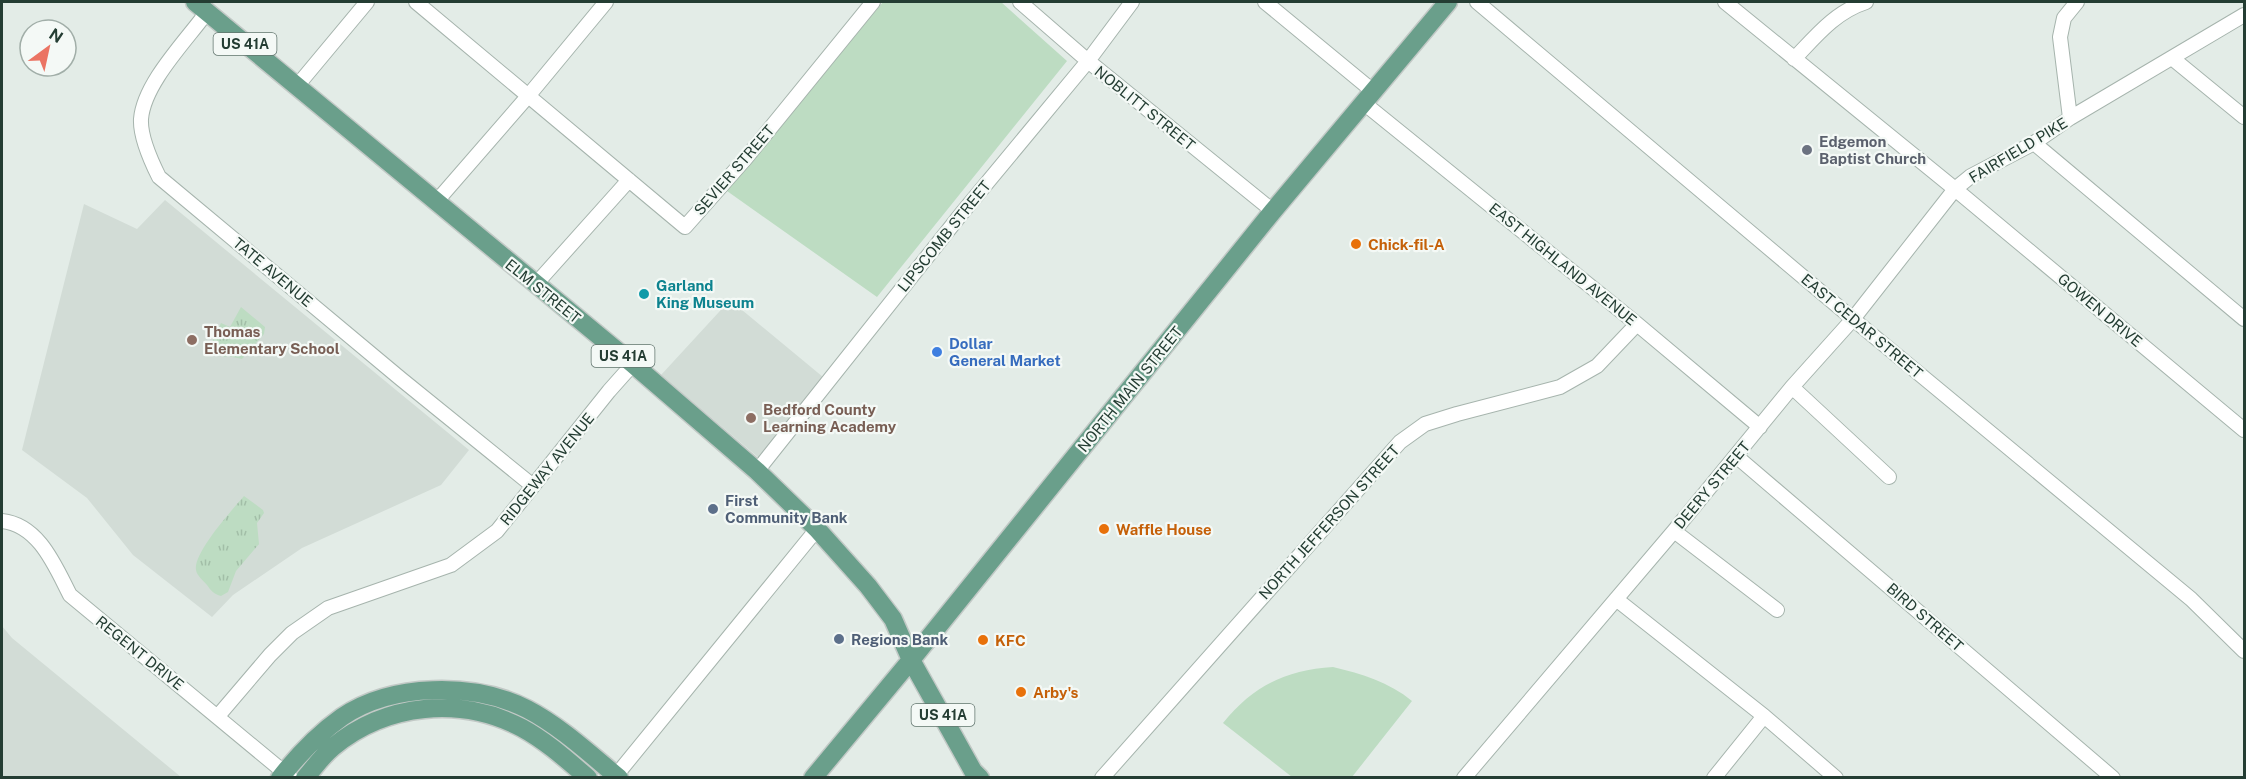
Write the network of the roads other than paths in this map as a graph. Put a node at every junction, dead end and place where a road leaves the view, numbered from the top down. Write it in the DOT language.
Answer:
graph roads {
  1 [pos="367,2"];
  2 [pos="416,2"];
  3 [pos="606,2"];
  4 [pos="873,2"];
  5 [pos="1020,2"];
  6 [pos="1132,2"];
  7 [pos="1264,2"];
  8 [pos="1448,2"];
  9 [pos="1478,2"];
  10 [pos="1728,2"];
  11 [pos="1866,2"];
  12 [pos="2077,2"];
  13 [pos="201,7"];
  14 [pos="2244,15"];
  15 [pos="2172,58"];
  16 [pos="1794,59"];
  17 [pos="1088,61"];
  18 [pos="297,86"];
  19 [pos="529,95"];
  20 [pos="1369,98"];
  21 [pos="2244,117"];
  22 [pos="2070,118"];
  23 [pos="2034,143"];
  24 [pos="629,180"];
  25 [pos="1955,189"];
  26 [pos="436,202"];
  27 [pos="1273,211"];
  28 [pos="535,285"];
  29 [pos="1853,319"];
  30 [pos="2244,319"];
  31 [pos="1637,324"];
  32 [pos="633,364"];
  33 [pos="1792,387"];
  34 [pos="1760,428"];
  35 [pos="2244,430"];
  36 [pos="1736,456"];
  37 [pos="757,471"];
  38 [pos="1889,477"];
  39 [pos="533,486"];
  40 [pos="2,521"];
  41 [pos="817,529"];
  42 [pos="1674,531"];
  43 [pos="1616,599"];
  44 [pos="1777,610"];
  45 [pos="2244,651"];
  46 [pos="911,660"];
  47 [pos="218,716"];
  48 [pos="1764,716"];
  49 [pos="973,775"];
  50 [pos="285,776"];
  51 [pos="305,777"];
  52 [pos="588,777"];
  53 [pos="616,777"];
  54 [pos="813,777"];
  55 [pos="1102,777"];
  56 [pos="1464,777"];
  57 [pos="1714,777"];
  58 [pos="1836,777"];
  59 [pos="2113,777"];
  1 -- 18 [label="street"];
  2 -- 19 [label="street"];
  3 -- 19 [label="street"];
  4 -- 24 [label="street, SEVIER STREET"];
  5 -- 17 [label="street, NOBLITT STREET"];
  6 -- 17 [label="street, LIPSCOMB STREET"];
  7 -- 20 [label="street, EAST HIGHLAND AVENUE"];
  8 -- 20 [label="main road, NORTH MAIN STREET"];
  9 -- 29 [label="street, EAST CEDAR STREET"];
  10 -- 16 [label="street, FAIRFIELD PIKE"];
  11 -- 16 [label="street"];
  12 -- 22 [label="street"];
  13 -- 18 [label="main road, ELM STREET / US 41A"];
  13 -- 39 [label="street, TATE AVENUE"];
  14 -- 15 [label="street, FAIRFIELD PIKE"];
  15 -- 21 [label="street"];
  15 -- 22 [label="street, FAIRFIELD PIKE"];
  16 -- 25 [label="street, FAIRFIELD PIKE"];
  17 -- 27 [label="street, NOBLITT STREET"];
  17 -- 37 [label="street, LIPSCOMB STREET"];
  18 -- 26 [label="main road, ELM STREET / US 41A"];
  19 -- 24 [label="street"];
  19 -- 26 [label="street"];
  20 -- 27 [label="main road, NORTH MAIN STREET"];
  20 -- 31 [label="street, EAST HIGHLAND AVENUE"];
  22 -- 23 [label="street, FAIRFIELD PIKE"];
  23 -- 25 [label="street, FAIRFIELD PIKE"];
  23 -- 30 [label="street"];
  24 -- 28 [label="street"];
  25 -- 29 [label="street, DEERY STREET"];
  25 -- 35 [label="street, GOWEN DRIVE"];
  26 -- 28 [label="main road, ELM STREET / US 41A"];
  27 -- 46 [label="main road, NORTH MAIN STREET"];
  28 -- 32 [label="main road, ELM STREET / US 41A"];
  29 -- 33 [label="street, DEERY STREET"];
  29 -- 45 [label="street, EAST CEDAR STREET"];
  31 -- 34 [label="street, EAST HIGHLAND AVENUE"];
  31 -- 55 [label="street, NORTH JEFFERSON STREET"];
  32 -- 37 [label="main road, ELM STREET / US 41A"];
  32 -- 39 [label="street, RIDGEWAY AVENUE"];
  33 -- 34 [label="street, DEERY STREET"];
  33 -- 38 [label="street"];
  34 -- 36 [label="street, DEERY STREET"];
  36 -- 42 [label="street, DEERY STREET"];
  36 -- 59 [label="street, BIRD STREET"];
  37 -- 41 [label="main road, ELM STREET / US 41A"];
  39 -- 47 [label="street, RIDGEWAY AVENUE"];
  40 -- 47 [label="street, REGENT DRIVE"];
  41 -- 46 [label="main road, ELM STREET / US 41A"];
  41 -- 53 [label="street"];
  42 -- 43 [label="street, DEERY STREET"];
  42 -- 44 [label="street"];
  43 -- 48 [label="street"];
  43 -- 56 [label="street, DEERY STREET"];
  46 -- 49 [label="main road, US 41A"];
  46 -- 54 [label="main road, NORTH MAIN STREET"];
  47 -- 50 [label="street, REGENT DRIVE"];
  48 -- 57 [label="street"];
  48 -- 58 [label="street"];
  50 -- 53 [label="main road"];
  51 -- 52 [label="main road"];
}
